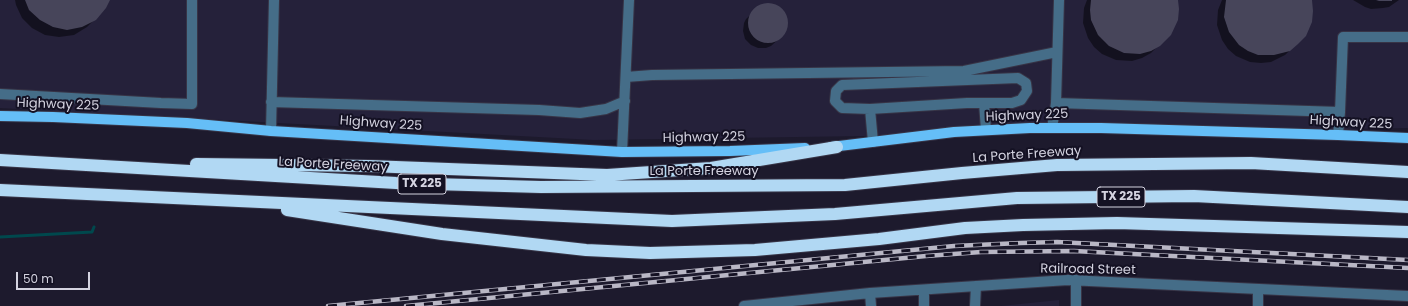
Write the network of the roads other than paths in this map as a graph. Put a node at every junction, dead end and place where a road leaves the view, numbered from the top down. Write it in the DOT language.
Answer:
graph roads {
  1 [pos="192,0"];
  2 [pos="274,0"];
  3 [pos="629,0"];
  4 [pos="1059,0"];
  5 [pos="1408,37"];
  6 [pos="1057,52"];
  7 [pos="626,77"];
  8 [pos="0,94"];
  9 [pos="625,101"];
  10 [pos="271,102"];
  11 [pos="984,103"];
  12 [pos="1056,103"];
  13 [pos="870,109"];
  14 [pos="1340,112"];
  15 [pos="0,116"];
  16 [pos="1052,128"];
  17 [pos="986,130"];
  18 [pos="271,131"];
  19 [pos="1338,135"];
  20 [pos="1408,138"];
  21 [pos="873,142"];
  22 [pos="837,146"];
  23 [pos="622,152"];
  24 [pos="0,160"];
  25 [pos="24,161"];
  26 [pos="1408,172"];
  27 [pos="0,190"];
  28 [pos="224,200"];
  29 [pos="1408,206"];
  30 [pos="1408,232"];
  31 [pos="1076,280"];
  32 [pos="976,286"];
  33 [pos="1258,288"];
  34 [pos="924,290"];
  35 [pos="870,293"];
  36 [pos="1408,296"];
  37 [pos="744,306"];
  38 [pos="871,306"];
  39 [pos="924,306"];
  40 [pos="976,306"];
  41 [pos="1076,306"];
  42 [pos="1258,306"];
  1 -- 8 [label="street"];
  2 -- 10 [label="street"];
  3 -- 7 [label="street"];
  4 -- 6 [label="street"];
  5 -- 14 [label="street"];
  6 -- 7 [label="street"];
  6 -- 12 [label="street"];
  7 -- 9 [label="street"];
  9 -- 10 [label="street"];
  9 -- 23 [label="street"];
  10 -- 18 [label="street"];
  11 -- 13 [label="street"];
  11 -- 13 [label="street"];
  11 -- 17 [label="street"];
  12 -- 14 [label="street"];
  12 -- 16 [label="street"];
  13 -- 21 [label="street"];
  14 -- 19 [label="street"];
  15 -- 18 [label="main road, Highway 225"];
  16 -- 17 [label="main road, Highway 225"];
  16 -- 19 [label="main road, Highway 225"];
  17 -- 21 [label="main road, Highway 225"];
  18 -- 23 [label="main road, Highway 225"];
  19 -- 20 [label="main road, Highway 225"];
  21 -- 22 [label="main road, Highway 225"];
  22 -- 23 [label="main road, Highway 225"];
  22 -- 25 [label="highway"];
  24 -- 25 [label="highway, La Porte Freeway / TX 225"];
  25 -- 26 [label="highway, La Porte Freeway / TX 225"];
  27 -- 28 [label="highway, TX 225"];
  28 -- 29 [label="highway, TX 225"];
  28 -- 30 [label="highway"];
  31 -- 32 [label="street, Railroad Street"];
  31 -- 33 [label="street, Railroad Street"];
  31 -- 41 [label="street"];
  32 -- 34 [label="street, Railroad Street"];
  32 -- 40 [label="street"];
  33 -- 36 [label="street, Railroad Street"];
  33 -- 42 [label="street"];
  34 -- 35 [label="street, Railroad Street"];
  34 -- 39 [label="street"];
  35 -- 37 [label="street, Railroad Street"];
  35 -- 38 [label="street"];
}
